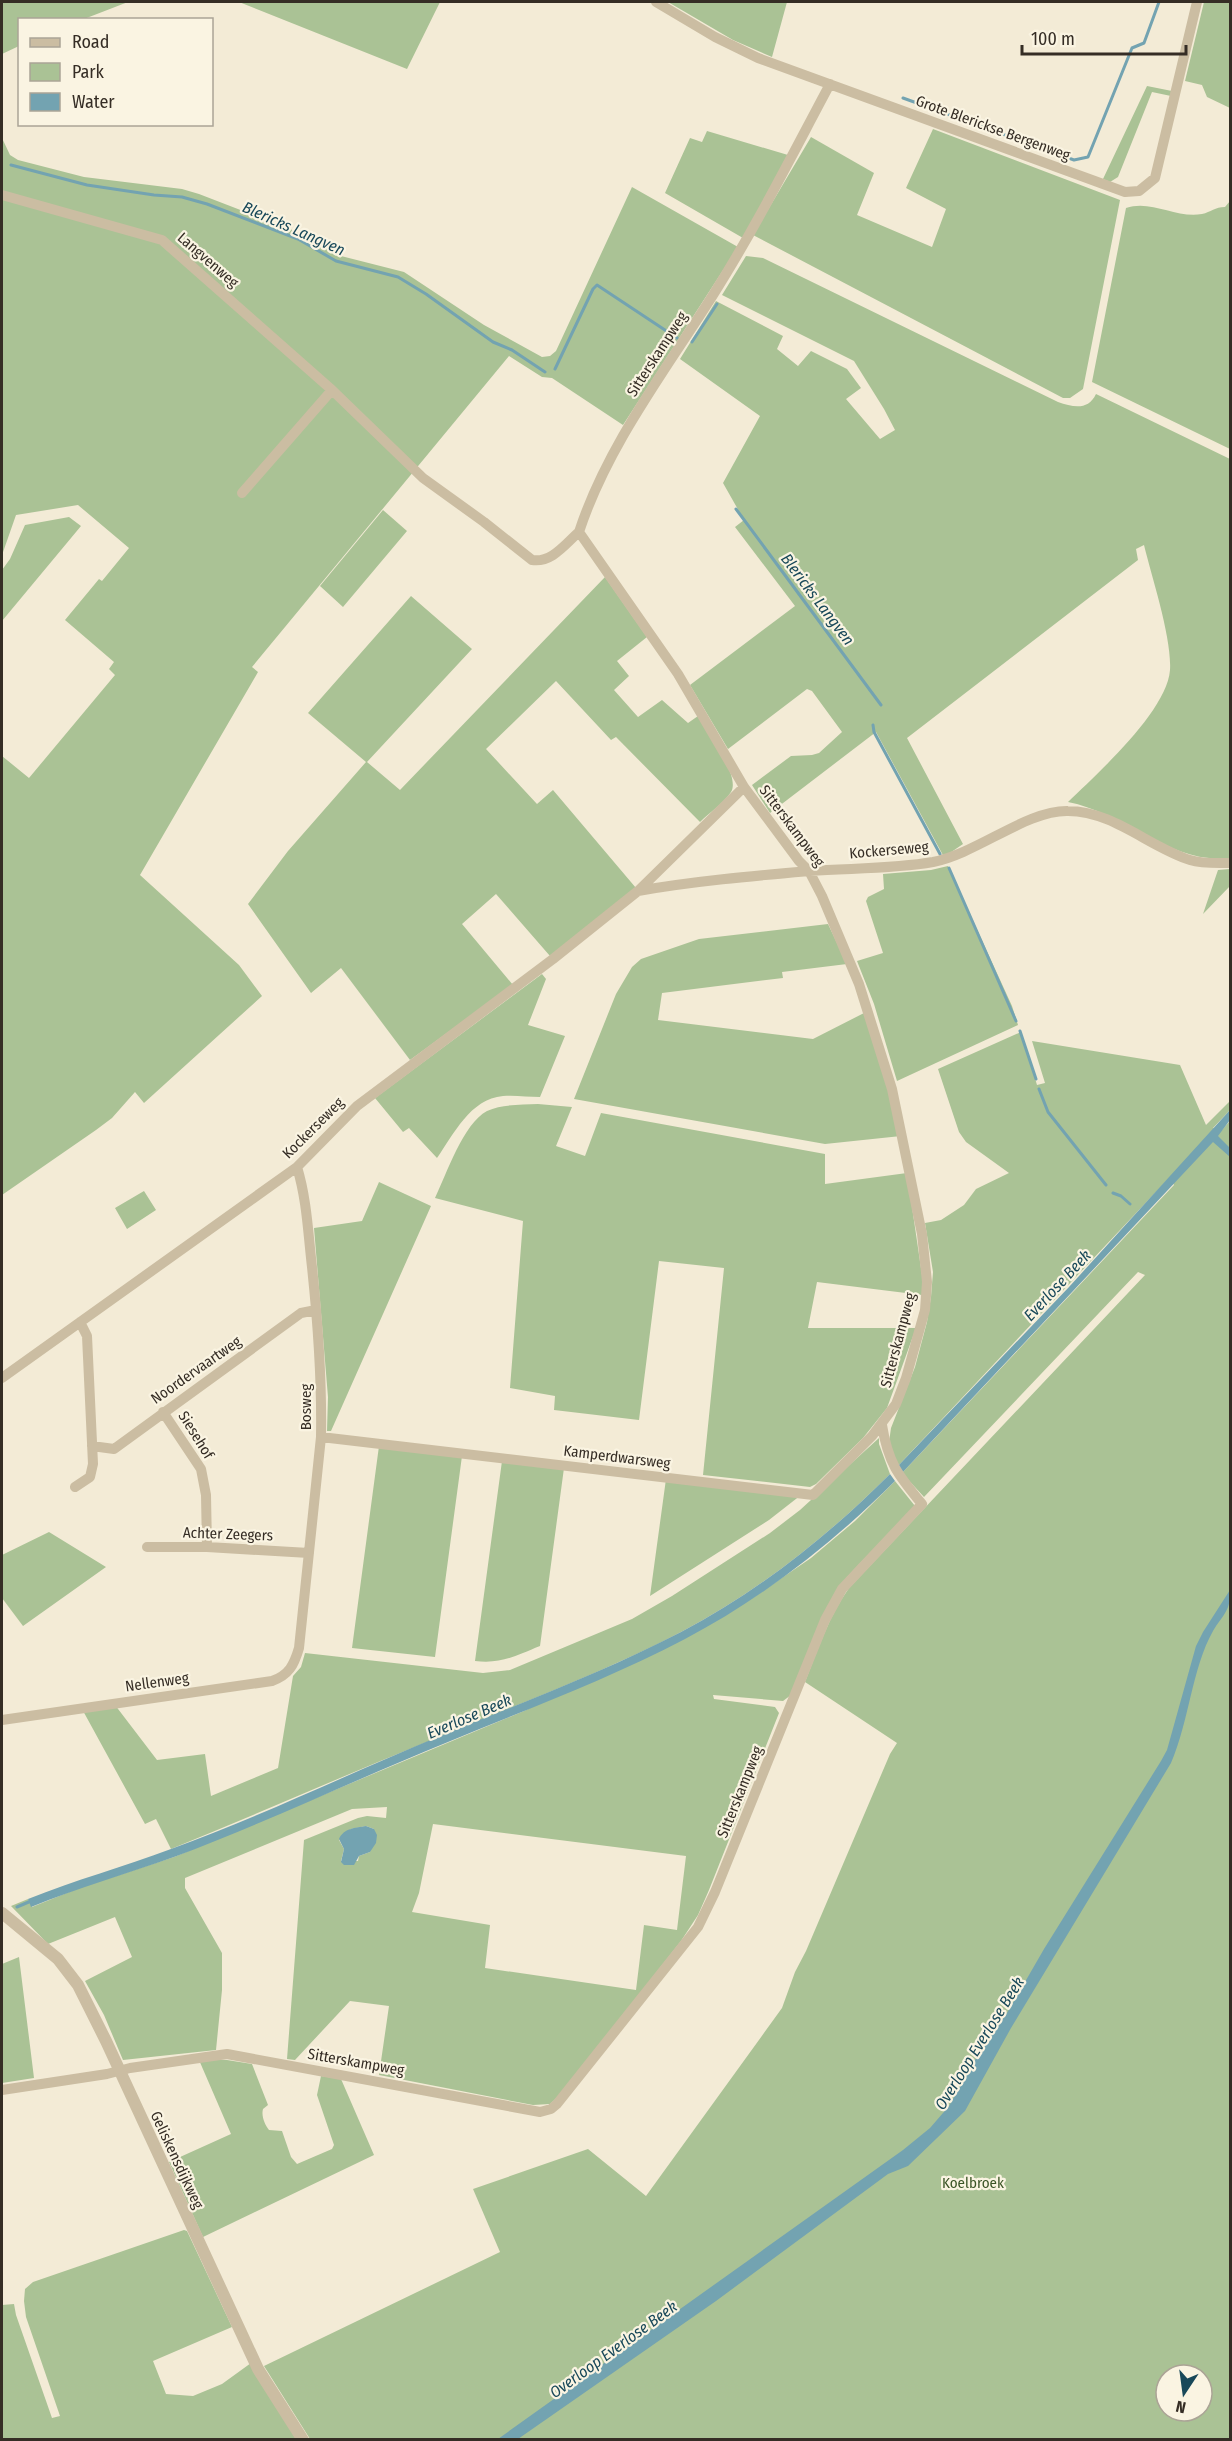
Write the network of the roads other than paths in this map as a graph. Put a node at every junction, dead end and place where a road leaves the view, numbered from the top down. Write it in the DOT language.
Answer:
graph roads {
  1 [pos="656,2"];
  2 [pos="1197,2"];
  3 [pos="830,84"];
  4 [pos="2,195"];
  5 [pos="332,390"];
  6 [pos="242,493"];
  7 [pos="579,532"];
  8 [pos="744,787"];
  9 [pos="1230,863"];
  10 [pos="809,871"];
  11 [pos="638,891"];
  12 [pos="297,1167"];
  13 [pos="316,1310"];
  14 [pos="80,1322"];
  15 [pos="2,1378"];
  16 [pos="163,1412"];
  17 [pos="882,1425"];
  18 [pos="321,1437"];
  19 [pos="92,1446"];
  20 [pos="75,1487"];
  21 [pos="147,1547"];
  22 [pos="207,1547"];
  23 [pos="309,1553"];
  24 [pos="299,1648"];
  25 [pos="2,1720"];
  26 [pos="2,1913"];
  27 [pos="119,2070"];
  28 [pos="2,2090"];
  29 [pos="303,2439"];
  1 -- 3 [label="street, Grote Blerickse Bergenweg"];
  2 -- 3 [label="street, Grote Blerickse Bergenweg"];
  3 -- 7 [label="street, Sitterskampweg"];
  4 -- 5 [label="street, Langvenweg"];
  5 -- 6 [label="street"];
  5 -- 7 [label="street, Langvenweg"];
  7 -- 8 [label="street, Sitterskampweg"];
  8 -- 10 [label="street, Sitterskampweg"];
  8 -- 11 [label="street, Kockerseweg"];
  9 -- 10 [label="street, Kockerseweg"];
  10 -- 11 [label="street, Kockerseweg"];
  10 -- 17 [label="street, Sitterskampweg"];
  11 -- 12 [label="street, Kockerseweg"];
  12 -- 13 [label="street, Bosweg"];
  12 -- 14 [label="street, Kockerseweg"];
  13 -- 16 [label="street, Noordervaartweg"];
  13 -- 18 [label="street, Bosweg"];
  14 -- 15 [label="street, Kockerseweg"];
  14 -- 19 [label="street"];
  16 -- 19 [label="street, Noordervaartweg"];
  16 -- 22 [label="street, Siesehof"];
  17 -- 18 [label="street, Kamperdwarsweg"];
  17 -- 27 [label="street, Sitterskampweg"];
  18 -- 23 [label="street, Bosweg"];
  19 -- 20 [label="street"];
  21 -- 22 [label="street, Achter Zeegers"];
  22 -- 23 [label="street, Achter Zeegers"];
  23 -- 24 [label="street, Bosweg"];
  24 -- 25 [label="street, Nellenweg"];
  26 -- 27 [label="street, Geliskensdijkweg"];
  27 -- 28 [label="street, Sitterskampweg"];
  27 -- 29 [label="street, Geliskensdijkweg"];
}
